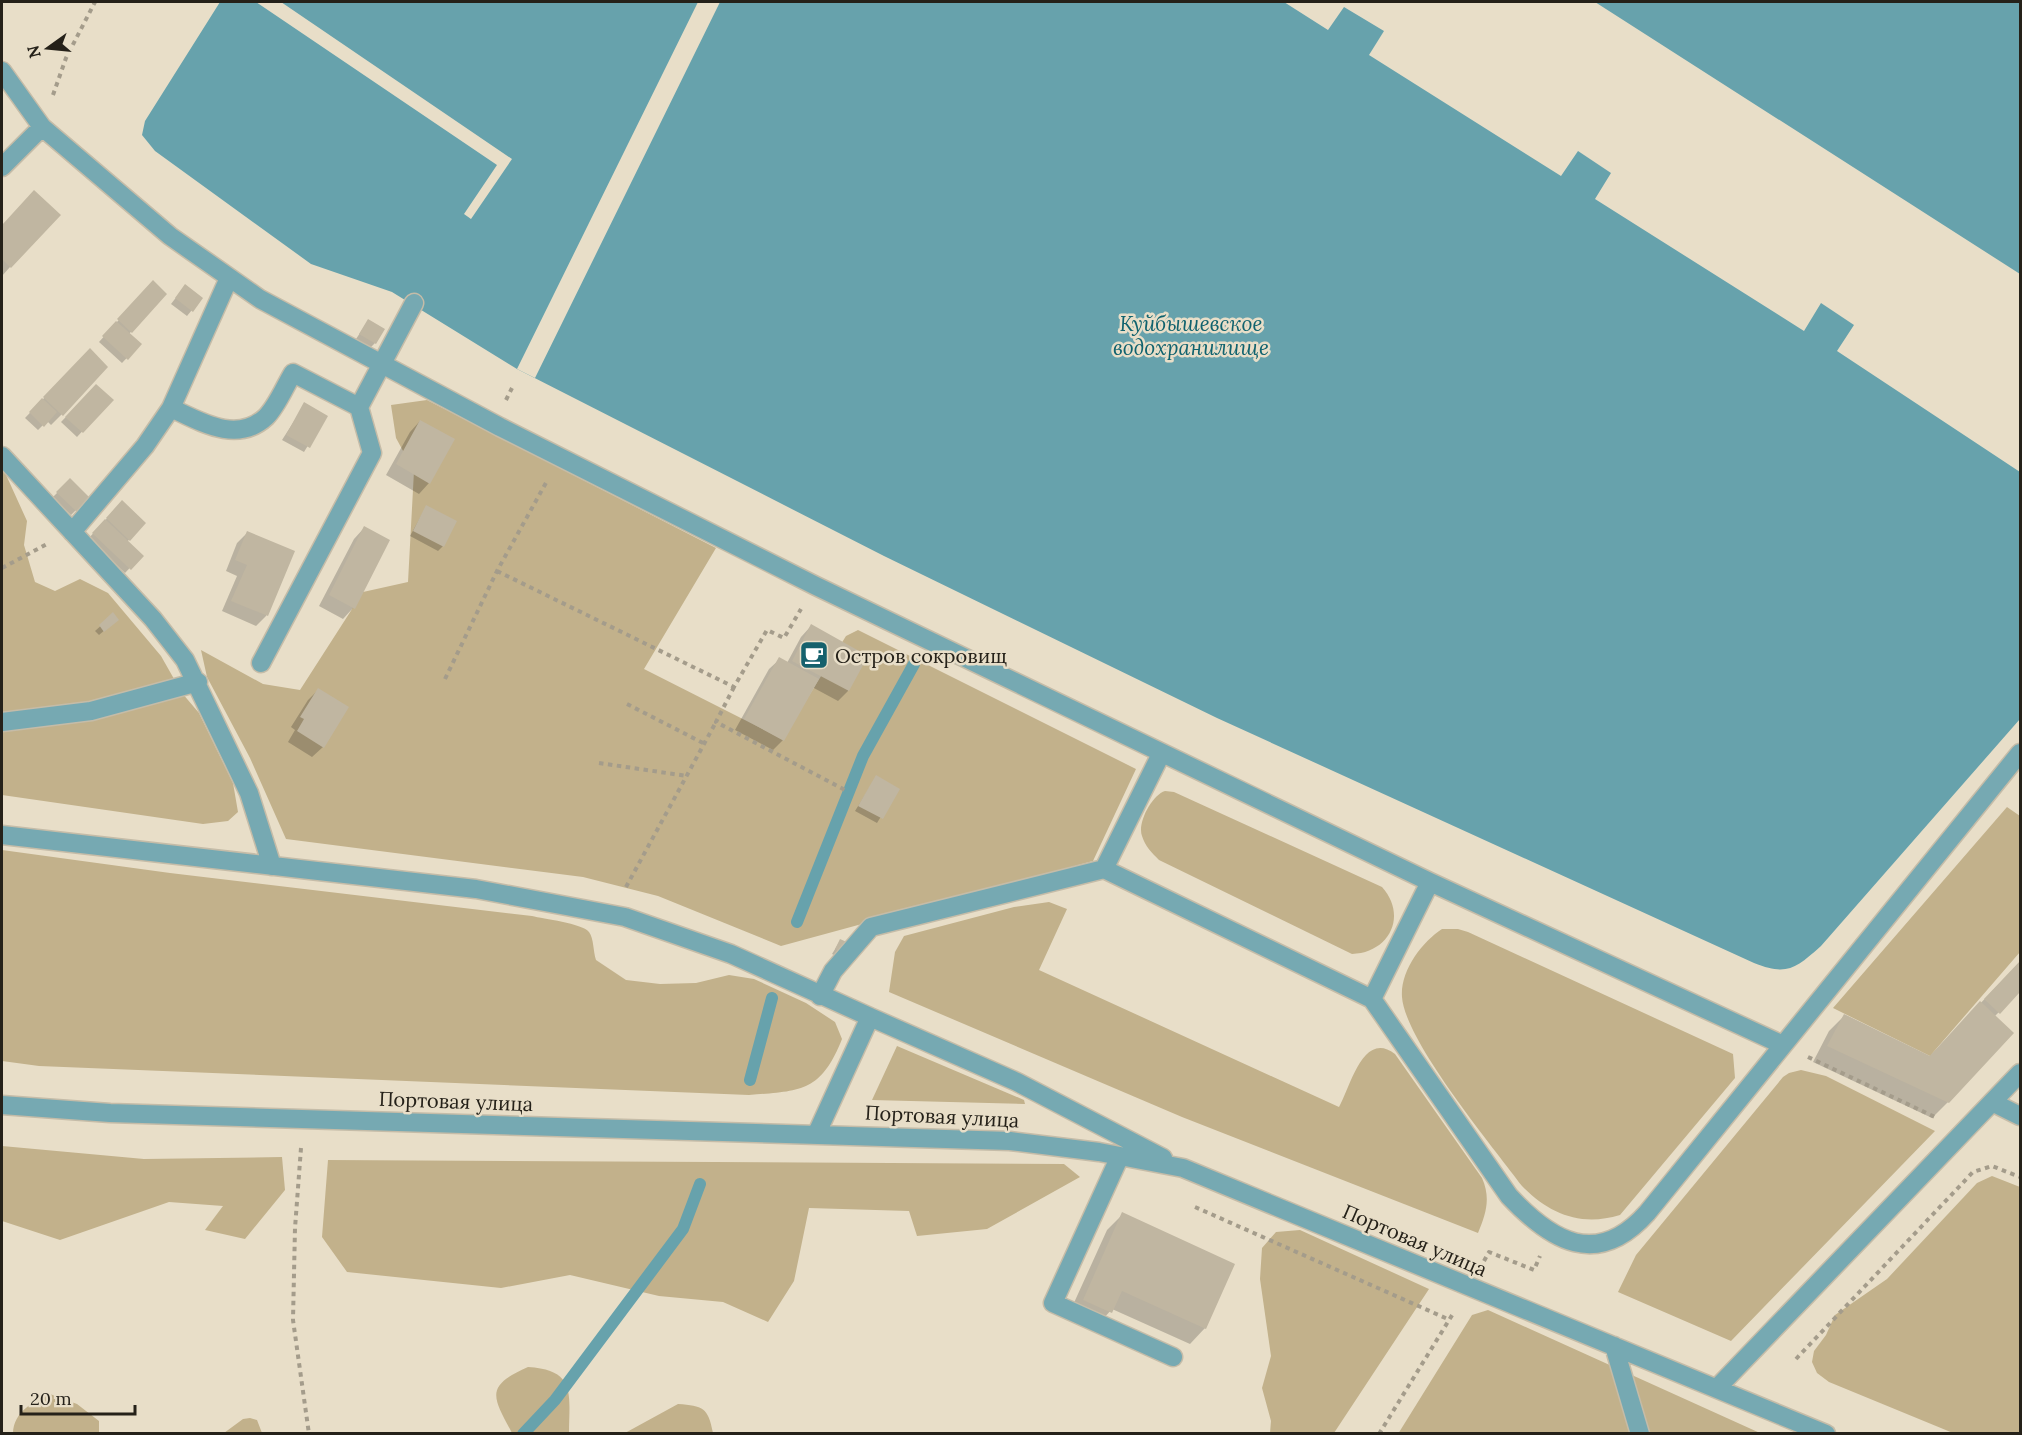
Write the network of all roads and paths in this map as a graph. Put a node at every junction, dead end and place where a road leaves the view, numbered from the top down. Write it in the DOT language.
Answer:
graph roads {
  1 [pos="95,2"];
  2 [pos="2,71"];
  3 [pos="42,127"];
  4 [pos="2,167"];
  5 [pos="229,278"];
  6 [pos="414,303"];
  7 [pos="382,363"];
  8 [pos="512,388"];
  9 [pos="505,401"];
  10 [pos="359,407"];
  11 [pos="171,408"];
  12 [pos="2,456"];
  13 [pos="560,457"];
  14 [pos="72,532"];
  15 [pos="2,568"];
  16 [pos="497,571"];
  17 [pos="816,586"];
  18 [pos="261,663"];
  19 [pos="445,679"];
  20 [pos="198,682"];
  21 [pos="734,687"];
  22 [pos="627,704"];
  23 [pos="2,722"];
  24 [pos="716,723"];
  25 [pos="705,744"];
  26 [pos="2020,753"];
  27 [pos="1161,754"];
  28 [pos="599,763"];
  29 [pos="687,776"];
  30 [pos="846,790"];
  31 [pos="2,835"];
  32 [pos="272,866"];
  33 [pos="1104,869"];
  34 [pos="634,873"];
  35 [pos="1430,882"];
  36 [pos="820,996"];
  37 [pos="1372,999"];
  38 [pos="870,1017"];
  39 [pos="1783,1045"];
  40 [pos="2020,1073"];
  41 [pos="1992,1102"];
  42 [pos="2,1105"];
  43 [pos="2020,1116"];
  44 [pos="303,1119"];
  45 [pos="1965,1131"];
  46 [pos="817,1133"];
  47 [pos="1120,1156"];
  48 [pos="1183,1168"];
  49 [pos="2020,1177"];
  50 [pos="1189,1204"];
  51 [pos="1550,1234"];
  52 [pos="1468,1288"];
  53 [pos="1450,1320"];
  54 [pos="1614,1346"];
  55 [pos="1173,1356"];
  56 [pos="1796,1359"];
  57 [pos="1718,1387"];
  58 [pos="309,1434"];
  59 [pos="1379,1434"];
  60 [pos="1640,1434"];
  61 [pos="1826,1434"];
  1 -- 3 [label="path"];
  2 -- 3 [label="street"];
  3 -- 4 [label="street"];
  3 -- 5 [label="street"];
  5 -- 7 [label="street"];
  5 -- 11 [label="street"];
  6 -- 7 [label="street"];
  7 -- 10 [label="street"];
  7 -- 13 [label="street"];
  8 -- 9 [label="path"];
  10 -- 11 [label="street"];
  10 -- 18 [label="street"];
  11 -- 14 [label="street"];
  12 -- 14 [label="street"];
  13 -- 16 [label="path"];
  13 -- 17 [label="street"];
  14 -- 15 [label="path"];
  14 -- 20 [label="street"];
  16 -- 19 [label="path"];
  16 -- 21 [label="path"];
  17 -- 21 [label="path"];
  17 -- 27 [label="street"];
  20 -- 23 [label="street"];
  20 -- 32 [label="street"];
  21 -- 24 [label="path"];
  22 -- 25 [label="path"];
  24 -- 25 [label="path"];
  24 -- 30 [label="path"];
  25 -- 29 [label="path"];
  26 -- 39 [label="street"];
  27 -- 33 [label="street"];
  27 -- 35 [label="street"];
  28 -- 29 [label="path"];
  29 -- 34 [label="path"];
  31 -- 32 [label="street"];
  32 -- 36 [label="street"];
  33 -- 36 [label="street"];
  33 -- 37 [label="street"];
  35 -- 37 [label="street"];
  35 -- 39 [label="street"];
  36 -- 38 [label="street"];
  37 -- 51 [label="street"];
  38 -- 46 [label="street"];
  38 -- 48 [label="street"];
  39 -- 45 [label="path"];
  39 -- 51 [label="street"];
  40 -- 41 [label="street"];
  41 -- 43 [label="street"];
  41 -- 45 [label="street"];
  42 -- 44 [label="street, Портовая улица"];
  44 -- 46 [label="street, Портовая улица"];
  44 -- 58 [label="path"];
  45 -- 57 [label="street"];
  46 -- 47 [label="street, Портовая улица"];
  47 -- 48 [label="street, Портовая улица"];
  47 -- 55 [label="street"];
  48 -- 52 [label="street, Портовая улица"];
  49 -- 56 [label="path"];
  50 -- 53 [label="path"];
  51 -- 52 [label="path"];
  52 -- 53 [label="path"];
  52 -- 54 [label="street, Портовая улица"];
  53 -- 59 [label="path"];
  54 -- 57 [label="street, Портовая улица"];
  54 -- 60 [label="street"];
  57 -- 61 [label="street, Портовая улица"];
}
